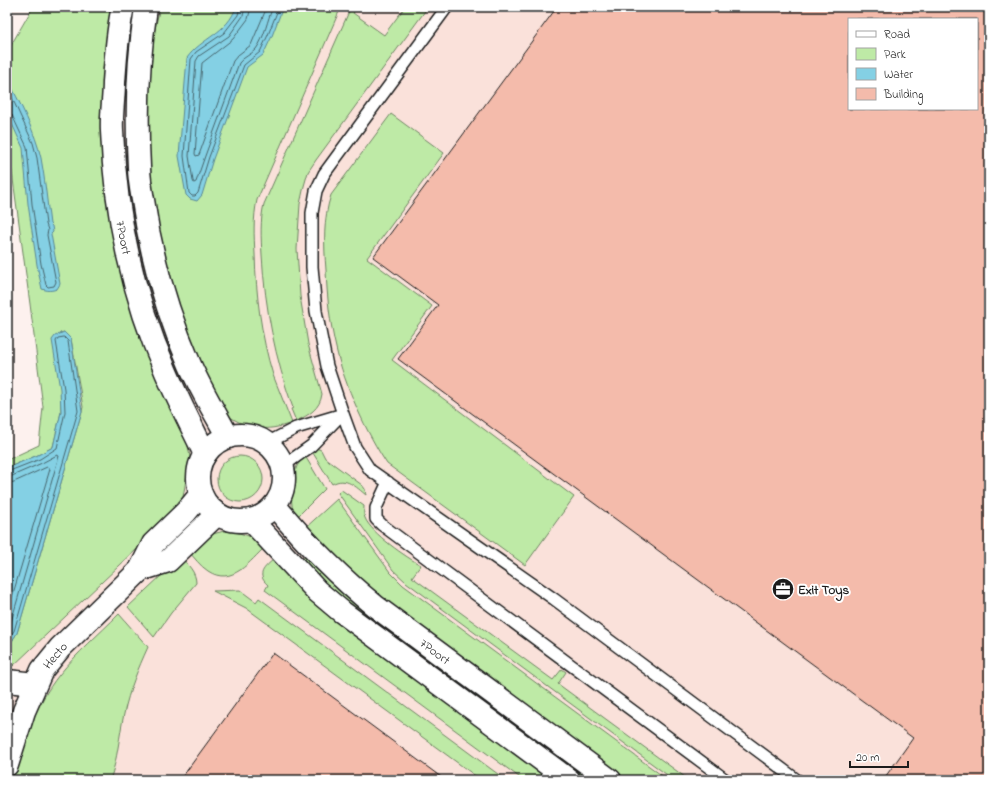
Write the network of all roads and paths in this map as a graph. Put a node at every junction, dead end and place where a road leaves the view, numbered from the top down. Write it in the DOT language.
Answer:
graph roads {
  1 [pos="123,7"];
  2 [pos="146,7"];
  3 [pos="447,7"];
  4 [pos="343,414"];
  5 [pos="228,437"];
  6 [pos="266,443"];
  7 [pos="206,454"];
  8 [pos="283,466"];
  9 [pos="388,482"];
  10 [pos="201,494"];
  11 [pos="275,506"];
  12 [pos="217,514"];
  13 [pos="252,520"];
  14 [pos="140,570"];
  15 [pos="7,681"];
  16 [pos="35,684"];
  17 [pos="7,765"];
  18 [pos="569,780"];
  19 [pos="610,780"];
  20 [pos="726,780"];
  21 [pos="797,780"];
  1 -- 7 [label="street, 7Poort"];
  2 -- 5 [label="street, 7Poort"];
  3 -- 4 [label="lane"];
  4 -- 6 [label="lane"];
  4 -- 8 [label="lane"];
  4 -- 9 [label="lane"];
  5 -- 6 [label="street"];
  5 -- 7 [label="street"];
  6 -- 8 [label="street"];
  7 -- 10 [label="street"];
  8 -- 11 [label="street"];
  9 -- 20 [label="lane"];
  9 -- 21 [label="lane"];
  10 -- 12 [label="street"];
  10 -- 14 [label="street, Hecto"];
  11 -- 13 [label="street"];
  11 -- 19 [label="street, 7Poort"];
  12 -- 13 [label="street"];
  12 -- 14 [label="street, Hecto"];
  13 -- 18 [label="street, 7Poort"];
  14 -- 16 [label="street, Hecto"];
  15 -- 16 [label="street"];
  16 -- 17 [label="street, Hecto"];
}
